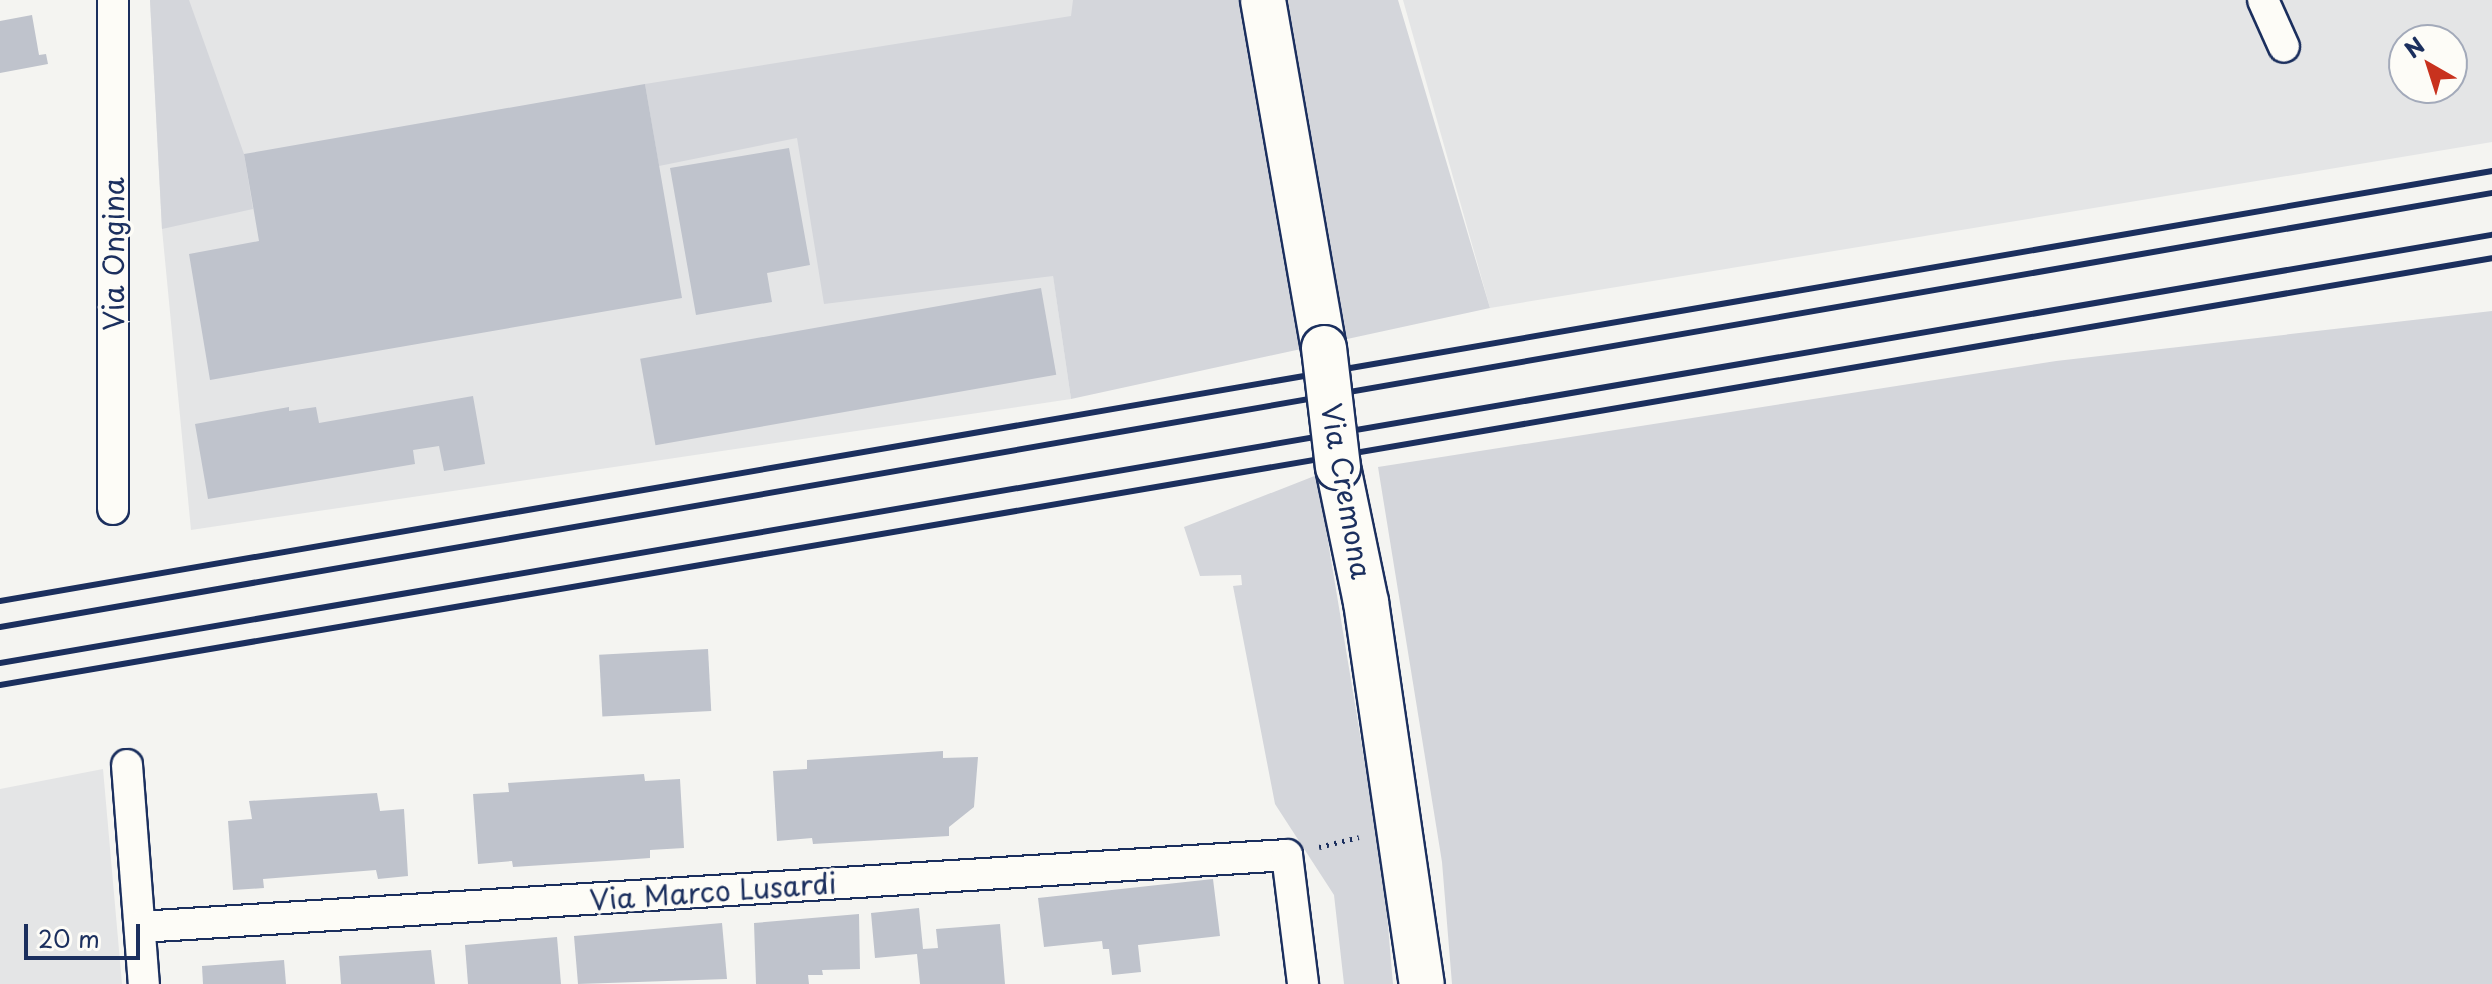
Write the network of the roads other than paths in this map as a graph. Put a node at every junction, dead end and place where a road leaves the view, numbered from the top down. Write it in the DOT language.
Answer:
graph roads {
  1 [pos="113,0"];
  2 [pos="1263,0"];
  3 [pos="2263,0"];
  4 [pos="2284,47"];
  5 [pos="113,509"];
  6 [pos="127,765"];
  7 [pos="140,927"];
  8 [pos="144,984"];
  9 [pos="1303,984"];
  10 [pos="1422,984"];
  1 -- 5 [label="street, Via Ongina"];
  2 -- 10 [label="main road, Via Cremona, bridge"];
  3 -- 4 [label="street"];
  6 -- 7 [label="street"];
  7 -- 8 [label="street"];
  7 -- 9 [label="street, Via Marco Lusardi"];
}
